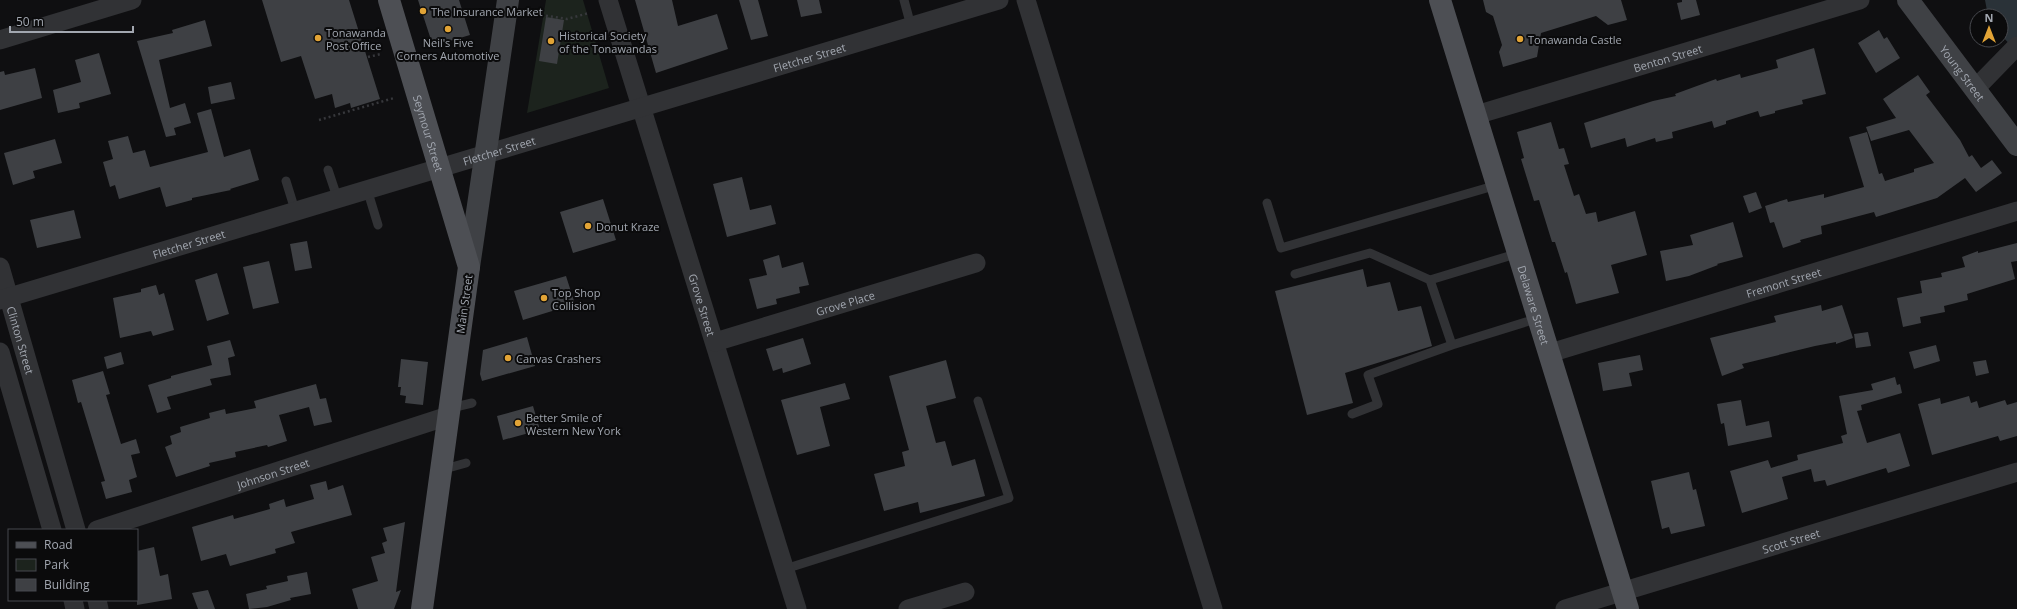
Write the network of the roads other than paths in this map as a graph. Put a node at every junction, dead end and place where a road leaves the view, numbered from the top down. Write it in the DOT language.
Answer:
graph roads {
  1 [pos="132,0"];
  2 [pos="389,0"];
  3 [pos="508,0"];
  4 [pos="608,0"];
  5 [pos="904,0"];
  6 [pos="999,0"];
  7 [pos="1026,0"];
  8 [pos="1440,0"];
  9 [pos="1860,0"];
  10 [pos="1908,0"];
  11 [pos="911,26"];
  12 [pos="0,40"];
  13 [pos="2014,49"];
  14 [pos="1975,89"];
  15 [pos="642,107"];
  16 [pos="1476,115"];
  17 [pos="2017,145"];
  18 [pos="487,152"];
  19 [pos="438,168"];
  20 [pos="328,170"];
  21 [pos="286,181"];
  22 [pos="1497,185"];
  23 [pos="367,189"];
  24 [pos="337,198"];
  25 [pos="1268,203"];
  26 [pos="295,210"];
  27 [pos="2017,211"];
  28 [pos="378,225"];
  29 [pos="1519,253"];
  30 [pos="976,263"];
  31 [pos="0,267"];
  32 [pos="469,267"];
  33 [pos="1295,274"];
  34 [pos="1430,280"];
  35 [pos="4,299"];
  36 [pos="1538,318"];
  37 [pos="715,342"];
  38 [pos="1452,346"];
  39 [pos="0,352"];
  40 [pos="1550,353"];
  41 [pos="978,400"];
  42 [pos="472,403"];
  43 [pos="449,412"];
  44 [pos="42,413"];
  45 [pos="1352,414"];
  46 [pos="20,420"];
  47 [pos="466,463"];
  48 [pos="441,470"];
  49 [pos="2017,472"];
  50 [pos="52,529"];
  51 [pos="76,529"];
  52 [pos="100,529"];
  53 [pos="785,568"];
  54 [pos="965,592"];
  55 [pos="1625,600"];
  56 [pos="422,609"];
  57 [pos="797,609"];
  58 [pos="908,609"];
  59 [pos="1213,609"];
  60 [pos="1565,609"];
  1 -- 12 [label="street"];
  2 -- 19 [label="main road, Seymour Street"];
  3 -- 18 [label="street, Main Street"];
  4 -- 15 [label="street, Grove Street"];
  5 -- 11 [label="lane"];
  6 -- 11 [label="street, Fletcher Street"];
  7 -- 59 [label="street"];
  8 -- 16 [label="main road, Delaware Street"];
  9 -- 16 [label="street, Benton Street"];
  10 -- 14 [label="street, Young Street"];
  11 -- 15 [label="street, Fletcher Street"];
  13 -- 14 [label="street"];
  14 -- 17 [label="street, Young Street"];
  15 -- 18 [label="street, Fletcher Street"];
  15 -- 37 [label="street, Grove Street"];
  16 -- 22 [label="main road, Delaware Street"];
  18 -- 19 [label="street, Fletcher Street"];
  18 -- 32 [label="street, Main Street"];
  19 -- 23 [label="street, Fletcher Street"];
  19 -- 32 [label="main road, Seymour Street"];
  20 -- 24 [label="lane"];
  21 -- 26 [label="lane"];
  22 -- 25 [label="lane"];
  22 -- 29 [label="main road, Delaware Street"];
  23 -- 24 [label="street, Fletcher Street"];
  23 -- 28 [label="lane"];
  24 -- 26 [label="street, Fletcher Street"];
  26 -- 35 [label="street, Fletcher Street"];
  27 -- 40 [label="street, Fremont Street"];
  29 -- 34 [label="lane"];
  29 -- 36 [label="main road, Delaware Street"];
  30 -- 37 [label="street, Grove Place"];
  31 -- 35 [label="street, Clinton Street"];
  32 -- 43 [label="main road, Main Street"];
  33 -- 34 [label="lane"];
  34 -- 38 [label="lane"];
  35 -- 44 [label="street, Clinton Street"];
  36 -- 38 [label="lane"];
  36 -- 40 [label="main road, Delaware Street"];
  37 -- 53 [label="street, Grove Street"];
  38 -- 45 [label="lane"];
  39 -- 46 [label="street"];
  40 -- 55 [label="main road, Delaware Street"];
  41 -- 53 [label="lane"];
  42 -- 43 [label="lane"];
  43 -- 48 [label="main road, Main Street"];
  43 -- 52 [label="street, Johnson Street"];
  44 -- 46 [label="street"];
  44 -- 51 [label="street, Clinton Street"];
  46 -- 50 [label="street"];
  47 -- 48 [label="lane"];
  48 -- 56 [label="main road, Main Street"];
  49 -- 55 [label="street, Scott Street"];
  53 -- 57 [label="street, Grove Street"];
  54 -- 58 [label="street"];
  55 -- 60 [label="street, Scott Street"];
}
